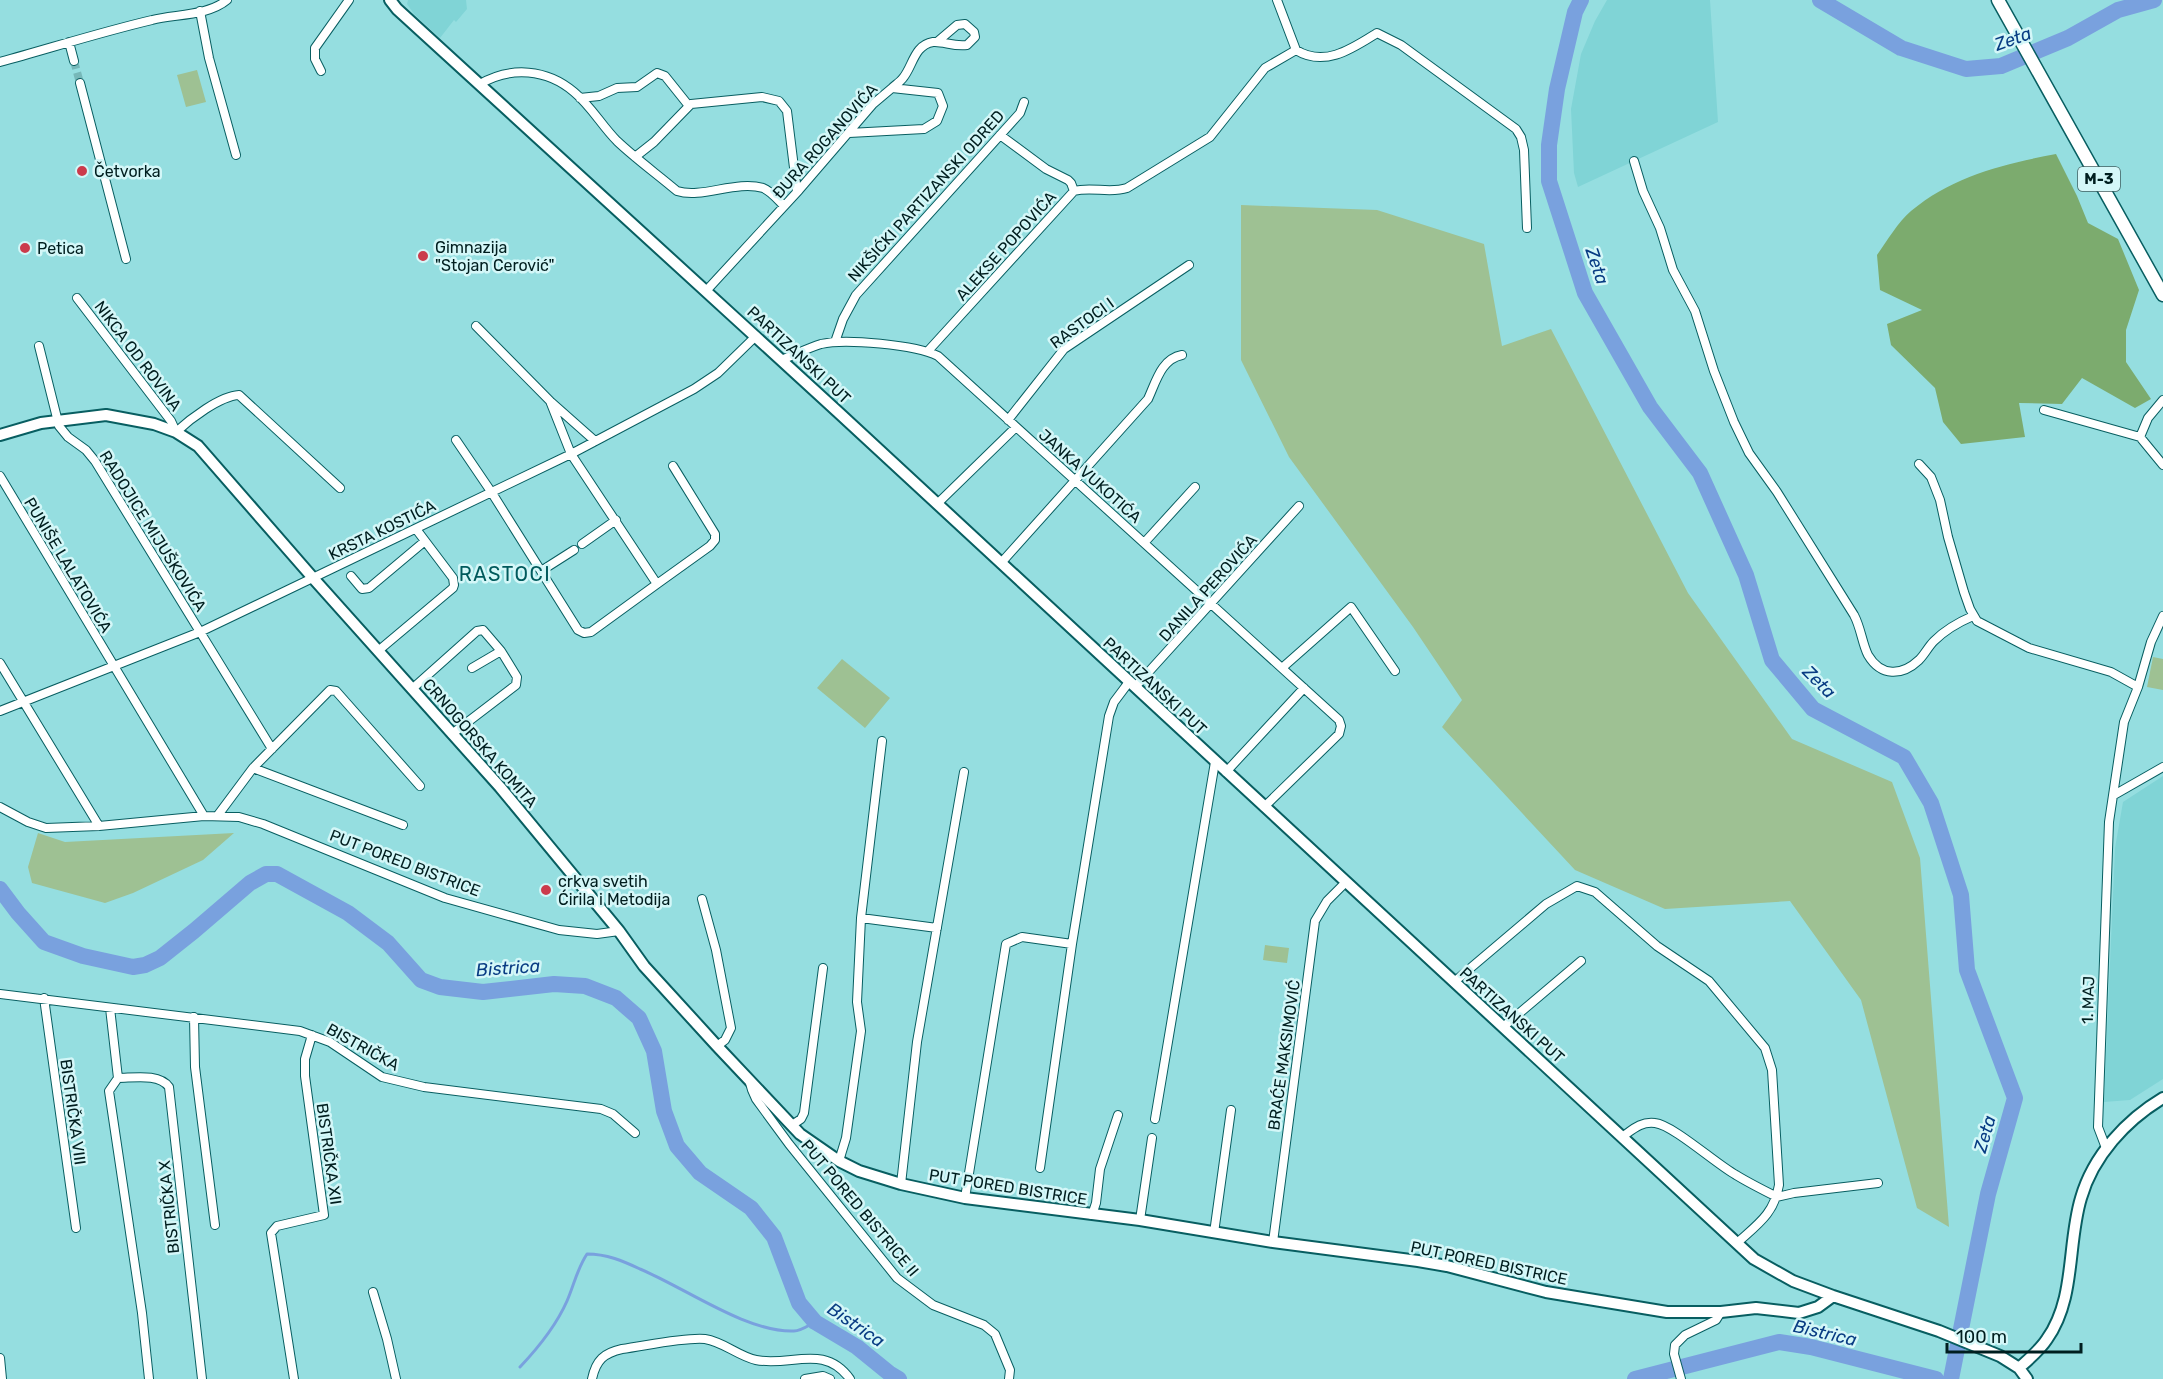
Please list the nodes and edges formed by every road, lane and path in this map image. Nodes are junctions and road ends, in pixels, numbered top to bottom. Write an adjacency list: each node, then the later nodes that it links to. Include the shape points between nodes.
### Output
1 (227, 0): 6 (street)
2 (349, 0): 13 (street, via 315,48)
3 (390, 0): 15 (street, PARTIZANSKI PUT)
4 (1277, 0): 10 (street)
5 (1998, 0): 32 (main road, M-3)
6 (200, 11): 7 (street); 22 (street)
7 (69, 42): 11 (street); 12 (street)
8 (937, 42): 16 (street, via 918,50 903,79)
9 (0, 51): 11 (street)
10 (1296, 51): 25 (street, ALEKSE POPOVIĆA, via 1265,68 1210,137 1127,188); 28 (street, via 1337,56 1377,33 1401,45 1516,129 1524,150)
11 (1, 61)
12 (74, 61)
13 (321, 71)
14 (80, 83): 29 (street)
15 (480, 84): 17 (street, via 506,72 532,72 550,78); 31 (street, PARTIZANSKI PUT)
16 (892, 87): 20 (street, ĐURA ROGANOVIĆA); 20 (street, ĐURA ROGANOVIĆA, via 938,93 943,106 937,121 910,131)
17 (580, 98): 19 (street, via 637,87 657,73 665,76); 23 (street)
18 (1024, 102): 21 (street, NIKŠIĆKI PARTIZANSKI ODRED, via 1020,113)
19 (688, 106): 23 (street); 26 (street, via 762,97 784,105)
20 (849, 133): 26 (street, ĐURA ROGANOVIĆA)
21 (1000, 135): 25 (street, via 1068,180); 36 (street, NIKŠIĆKI PARTIZANSKI ODRED, via 856,295)
22 (236, 155)
23 (635, 157): 27 (street, via 677,191 754,187 769,191)
24 (1634, 161): 75 (street, via 1673,270 1695,311 1734,422 1749,453 1854,615 1875,664 1887,672 1912,666 1942,633)
25 (1074, 191): 38 (street, ALEKSE POPOVIĆA)
26 (797, 192): 27 (street, ĐURA ROGANOVIĆA)
27 (784, 207): 31 (street, ĐURA ROGANOVIĆA)
28 (1527, 228)
29 (126, 259)
30 (1189, 265): 44 (street, RASTOCI I, via 1064,349)
31 (706, 291): 35 (street, PARTIZANSKI PUT)
32 (2163, 295)
33 (77, 298): 47 (street, NIKCA OD ROVINA)
34 (476, 327): 42 (street)
35 (756, 336): 40 (street, PARTIZANSKI PUT); 51 (street, KRSTA KOSTIĆA, via 718,373 694,389)
36 (835, 342): 38 (street, JANKA VUKOTIĆA); 40 (street, JANKA VUKOTIĆA)
37 (39, 346): 45 (street)
38 (928, 351): 44 (street, JANKA VUKOTIĆA, via 946,362)
39 (1182, 355): 57 (street, via 1173,357 1163,367 1148,399)
40 (782, 360): 61 (street, PARTIZANSKI PUT)
41 (2163, 400): 49 (street, via 2148,418)
42 (550, 401): 51 (street); 52 (street)
43 (2044, 410): 49 (street)
44 (1008, 420): 46 (street, JANKA VUKOTIĆA)
45 (57, 421): 47 (street, CRNOGORSKA KOMITA, via 106,415); 48 (street, CRNOGORSKA KOMITA); 77 (street, RADOJICE MIJUŠKOVIĆA, via 62,431 95,461)
46 (1016, 427): 57 (street, JANKA VUKOTIĆA); 61 (street)
47 (176, 432): 58 (street, via 230,396 239,395); 72 (street, CRNOGORSKA KOMITA, via 198,446)
48 (0, 435)
49 (2140, 437): 54 (street)
50 (456, 440): 60 (street)
51 (594, 441): 52 (street, KRSTA KOSTIĆA)
52 (571, 454): 60 (street, KRSTA KOSTIĆA); 63 (street)
53 (1919, 464): 75 (street, via 1931,477 1940,500)
54 (2163, 465)
55 (673, 466): 73 (street, via 715,540)
56 (0, 476): 81 (street, PUNIŠE LALATOVIĆA)
57 (1076, 482): 66 (street, JANKA VUKOTIĆA); 69 (street)
58 (340, 488)
59 (1195, 488): 66 (street)
60 (492, 493): 64 (street, KRSTA KOSTIĆA); 70 (street)
61 (937, 504): 69 (street, PARTIZANSKI PUT)
62 (1299, 506): 74 (street, DANILA PEROVIĆA)
63 (616, 520): 67 (street); 73 (street)
64 (416, 529): 65 (street); 72 (street, KRSTA KOSTIĆA)
65 (425, 541): 71 (street, via 369,588 362,590); 78 (street, via 453,578 454,585)
66 (1143, 543): 74 (street, JANKA VUKOTIĆA)
67 (582, 544)
68 (574, 550): 70 (street)
69 (1001, 563): 85 (street, PARTIZANSKI PUT)
70 (541, 571): 73 (street, via 578,630 584,633 591,632)
71 (351, 576)
72 (313, 578): 77 (street, KRSTA KOSTIĆA); 78 (street, CRNOGORSKA KOMITA)
73 (657, 584)
74 (1212, 605): 83 (street, JANKA VUKOTIĆA); 85 (street, DANILA PEROVIĆA)
75 (1974, 616): 86 (street, via 1983,625 2029,648 2111,672)
76 (2163, 616): 86 (street, 1. MAJ)
77 (200, 632): 81 (street, KRSTA KOSTIĆA); 93 (street, RADOJICE MIJUŠKOVIĆA)
78 (378, 651): 88 (street, CRNOGORSKA KOMITA)
79 (501, 651): 82 (street); 88 (street, via 485,631 479,631); 91 (street, via 517,677 516,685)
80 (0, 663): 89 (street)
81 (114, 667): 89 (street, KRSTA KOSTIĆA); 104 (street, PUNIŠE LALATOVIĆA)
82 (472, 668)
83 (1282, 668): 84 (street, via 1351,607); 87 (street, JANKA VUKOTIĆA)
84 (1395, 671)
85 (1132, 684): 94 (street, PARTIZANSKI PUT); 112 (street, DANILA PEROVIĆA, via 1114,702 1109,716)
86 (2138, 687): 100 (street, 1. MAJ, via 2124,722)
87 (1304, 688): 98 (street); 102 (street, JANKA VUKOTIĆA, via 1339,720 1339,734)
88 (412, 689): 91 (street, CRNOGORSKA KOMITA)
89 (23, 701): 90 (street, KRSTA KOSTIĆA); 106 (street)
90 (0, 711)
91 (452, 734): 111 (street, CRNOGORSKA KOMITA)
92 (882, 741): 109 (street)
93 (272, 749): 96 (street); 99 (street, via 327,691 336,691)
94 (1215, 762): 98 (street, PARTIZANSKI PUT); 128 (street)
95 (2163, 767): 100 (street)
96 (253, 768): 103 (street); 105 (street)
97 (964, 772): 110 (street)
98 (1226, 772): 102 (street, PARTIZANSKI PUT)
99 (420, 786)
100 (2114, 795): 135 (street, 1. MAJ, via 2109,822 2098,1127)
101 (0, 807): 106 (street, via 46,828)
102 (1264, 807): 107 (street, PARTIZANSKI PUT)
103 (218, 815): 104 (street, PUT PORED BISTRICE); 111 (street, PUT PORED BISTRICE, via 263,824 446,898 559,930)
104 (204, 816): 106 (street)
105 (403, 825)
106 (99, 826)
107 (1345, 883): 115 (street, PARTIZANSKI PUT); 147 (street, BRAĆE MAKSIMOVIĆ, via 1315,921)
108 (702, 899): 122 (street, via 730,1028)
109 (861, 918): 110 (street); 136 (street, via 857,1002 861,1031 846,1138)
110 (937, 928): 139 (street, via 917,1042)
111 (619, 932): 122 (street, PUT PORED BISTRICE, via 644,966)
112 (1072, 944): 137 (street, DANILA PEROVIĆA); 141 (street, via 1022,936 1006,944)
113 (1581, 961): 120 (street)
114 (823, 968): 129 (street, via 804,1113)
115 (1454, 982): 120 (street, PARTIZANSKI PUT); 140 (street, via 1516,927 1569,889 1582,886 1595,892 1657,946 1709,981 1765,1048 1772,1070)
116 (0, 994): 117 (street, BISTRIČKA)
117 (44, 998): 118 (street, BISTRIČKA); 145 (street, BISTRIČKA VIII)
118 (110, 1008): 119 (street, BISTRIČKA); 123 (street)
119 (194, 1017): 121 (street, BISTRIČKA); 144 (street, via 195,1067)
120 (1503, 1027): 132 (street, PARTIZANSKI PUT)
121 (312, 1035): 130 (street, BISTRIČKA, via 330,1042 382,1077 400,1083 601,1109); 157 (street, BISTRIČKA XII, via 305,1076 324,1215 277,1226 271,1233)
122 (717, 1046): 124 (street, PUT PORED BISTRICE)
123 (118, 1078): 155 (street, via 109,1091); 156 (street, BISTRIČKA X, via 157,1078 170,1087)
124 (750, 1083): 129 (street, PUT PORED BISTRICE); 134 (street, PUT PORED BISTRICE II, via 756,1099)
125 (2163, 1098): 135 (street, via 2148,1107)
126 (1231, 1110): 146 (street)
127 (1118, 1115): 142 (street, via 1100,1169)
128 (1155, 1119)
129 (792, 1125): 131 (street, PUT PORED BISTRICE)
130 (635, 1133)
131 (800, 1134): 134 (street); 136 (street, PUT PORED BISTRICE)
132 (1622, 1137): 140 (street, via 1645,1123 1670,1128 1736,1175); 148 (street, PARTIZANSKI PUT)
133 (1152, 1138): 143 (street)
134 (789, 1144): 163 (street, PUT PORED BISTRICE II, via 897,1278 933,1305 984,1325 995,1334 1004,1350)
135 (2106, 1148): 153 (street, via 2081,1197 2060,1316 2047,1340)
136 (839, 1161): 139 (street, PUT PORED BISTRICE)
137 (1040, 1168)
138 (1878, 1182): 140 (street)
139 (901, 1184): 141 (street, PUT PORED BISTRICE)
140 (1777, 1197): 148 (street, via 1767,1216)
141 (965, 1198): 142 (street, PUT PORED BISTRICE)
142 (1092, 1215): 143 (street, PUT PORED BISTRICE)
143 (1140, 1220): 146 (street, PUT PORED BISTRICE)
144 (215, 1225)
145 (76, 1228)
146 (1214, 1233): 147 (street, PUT PORED BISTRICE)
147 (1273, 1242): 151 (street, PUT PORED BISTRICE, via 1437,1264 1609,1304 1666,1312)
148 (1737, 1243): 150 (street, PARTIZANSKI PUT, via 1754,1259 1793,1281)
149 (373, 1292): 158 (street)
150 (1833, 1296): 151 (street, PUT PORED BISTRICE, via 1818,1307 1799,1313 1756,1308); 153 (street, PARTIZANSKI PUT, via 1938,1331 2000,1356)
151 (1720, 1312): 164 (street, via 1716,1320 1685,1335 1675,1345)
152 (0, 1358): 154 (street)
153 (2019, 1368): 165 (street)
154 (2, 1379)
155 (149, 1379)
156 (202, 1379)
157 (294, 1379)
158 (396, 1379)
159 (592, 1379): 162 (street, via 598,1362 609,1352 704,1339 767,1361 819,1358 831,1362)
160 (805, 1379): 161 (street)
161 (830, 1379)
162 (850, 1379)
163 (1009, 1379)
164 (1681, 1379)
165 (2027, 1379)

